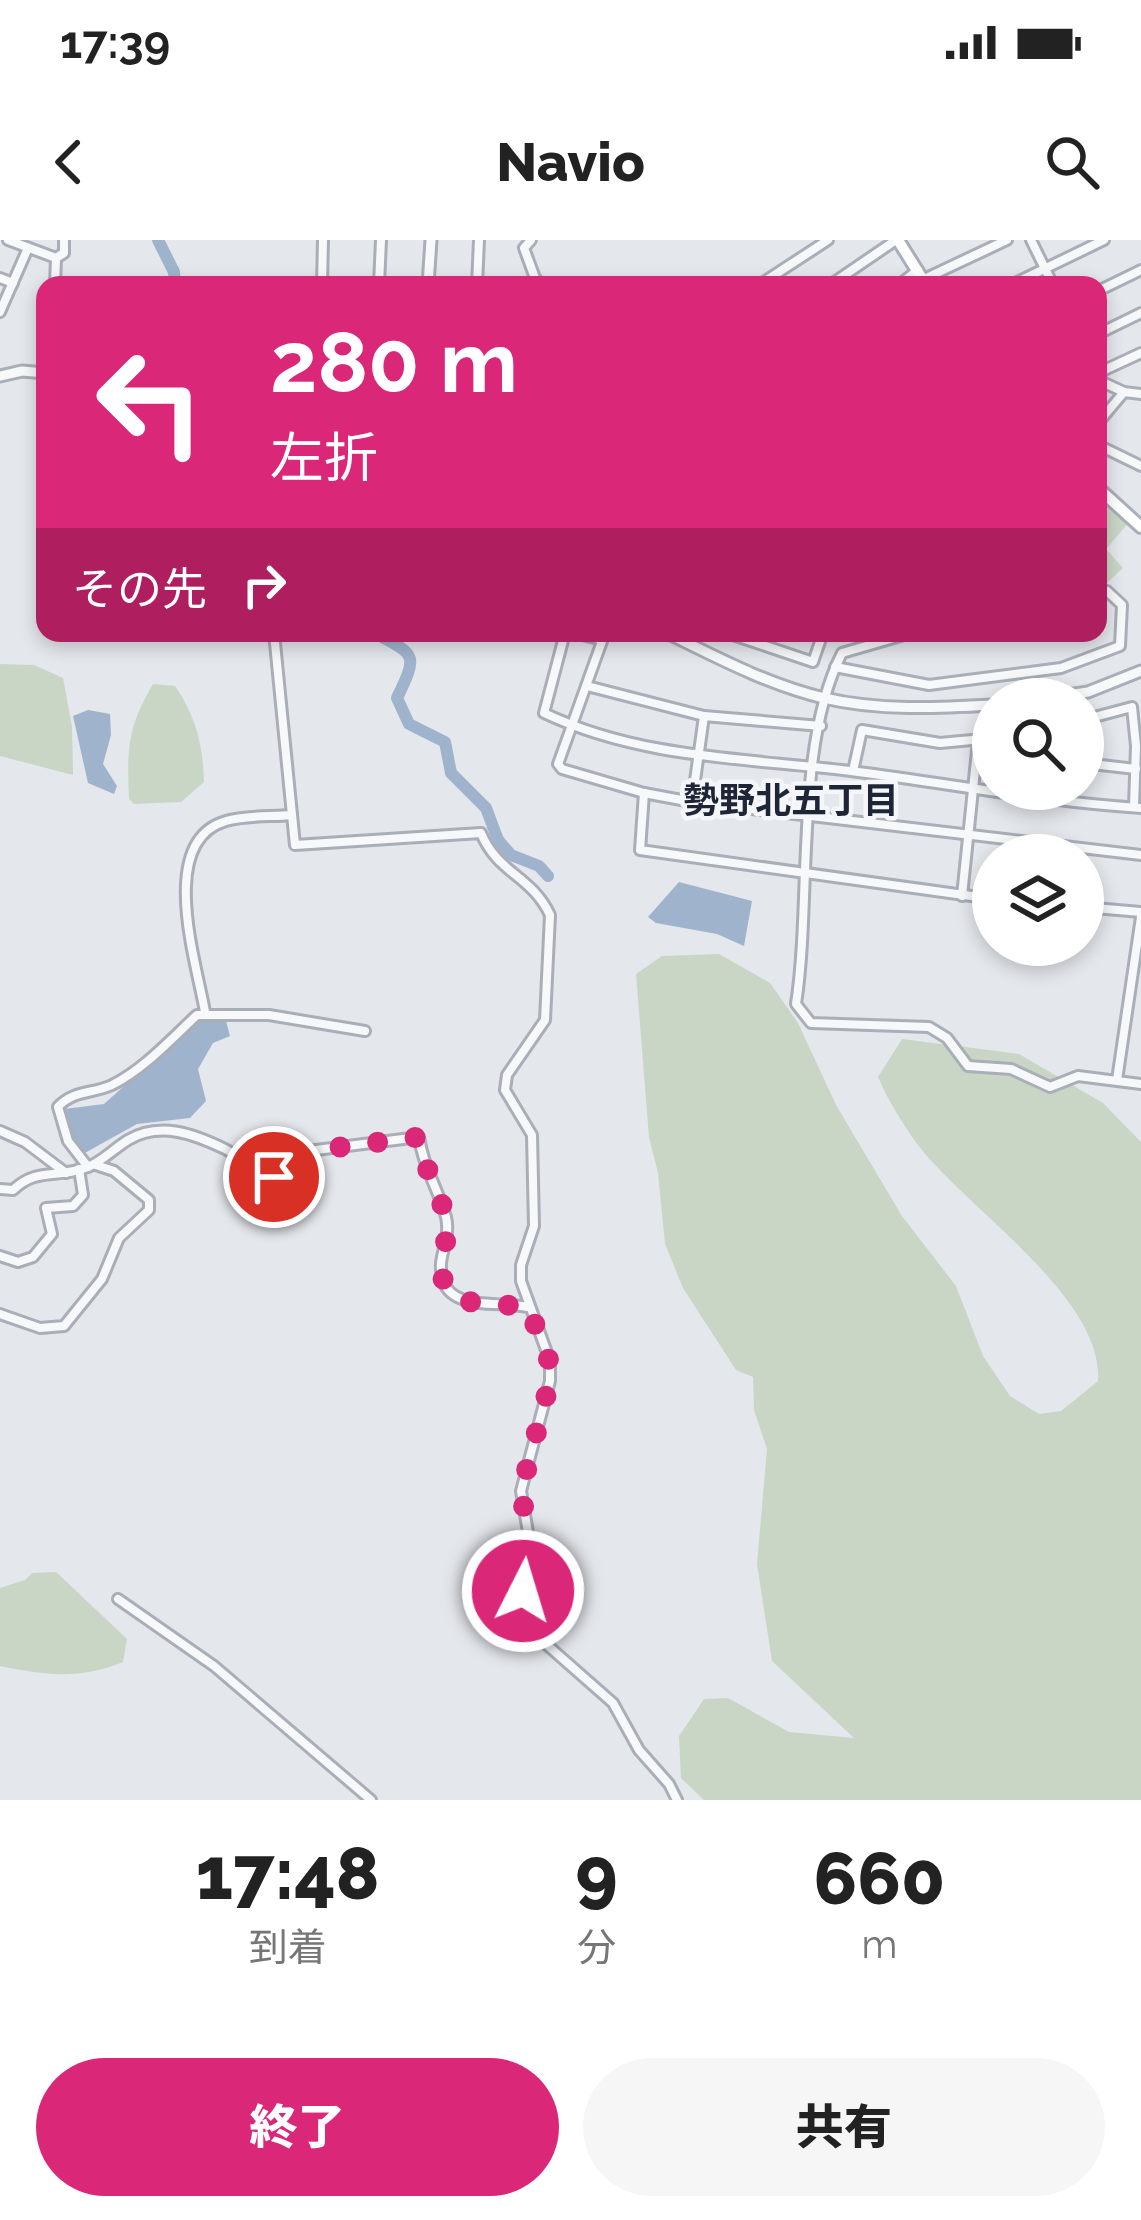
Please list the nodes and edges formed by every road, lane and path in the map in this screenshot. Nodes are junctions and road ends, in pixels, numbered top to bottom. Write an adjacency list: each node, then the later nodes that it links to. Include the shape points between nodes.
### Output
1 (8, 240): 13 (street)
2 (64, 240): 14 (street)
3 (323, 240): 18 (street)
4 (381, 240): 19 (street)
5 (430, 240): 20 (street)
6 (479, 240): 21 (street)
7 (531, 240): 22 (street, via 524,248)
8 (828, 240): 23 (street)
9 (897, 240): 24 (street); 25 (main road)
10 (1007, 240): 26 (street)
11 (1031, 240): 15 (street)
12 (1104, 240): 15 (street)
13 (28, 248): 14 (street); 30 (street)
14 (56, 258): 17 (street)
15 (1045, 269): 27 (street); 28 (street)
16 (1141, 270): 31 (street)
17 (55, 276)
18 (322, 276)
19 (379, 276)
20 (428, 276)
21 (477, 276)
22 (534, 276)
23 (773, 276)
24 (843, 276)
25 (922, 276)
26 (927, 276)
27 (1030, 276)
28 (1048, 276)
29 (0, 278): 30 (street)
30 (13, 283): 32 (street)
31 (1107, 287)
32 (0, 312)
33 (1141, 313): 34 (street)
34 (1107, 330)
35 (1141, 352): 36 (street)
36 (1107, 371)
37 (36, 372): 38 (street)
38 (0, 376)
39 (1107, 382): 40 (street)
40 (1124, 392): 41 (street); 42 (street)
41 (1141, 394)
42 (1107, 412)
43 (1107, 450): 44 (street)
44 (1141, 466)
45 (1107, 496): 46 (main road)
46 (1141, 527)
47 (1107, 591): 55 (street, via 1122,605 1120,646 1061,668 929,685)
48 (275, 642): 76 (street)
49 (563, 642): 63 (street, via 544,713)
50 (601, 642): 57 (street)
51 (685, 642): 59 (street)
52 (754, 642): 53 (street, via 813,662)
53 (820, 642)
54 (880, 642): 55 (street, via 842,653)
55 (835, 668): 59 (street)
56 (1141, 671): 58 (street)
57 (586, 686): 62 (street); 63 (street)
58 (1104, 686)
59 (825, 698): 60 (street, via 915,709); 64 (street)
60 (972, 706)
61 (1104, 714): 69 (street, via 1132,707)
62 (704, 716): 64 (street); 66 (street)
63 (571, 726): 66 (street); 72 (street, via 560,767)
64 (821, 726): 68 (street)
65 (972, 741): 70 (street, via 862,730)
66 (698, 756): 68 (street); 73 (street)
67 (1104, 766): 69 (street)
68 (814, 769): 70 (street); 77 (street)
69 (1136, 769): 75 (street)
70 (853, 771): 71 (street)
71 (972, 789): 78 (street)
72 (644, 793): 73 (street); 80 (street, via 640,850)
73 (692, 802): 77 (street)
74 (1104, 802): 75 (street)
75 (1137, 807)
76 (292, 814): 85 (street, via 226,820 191,856 185,913); 94 (street, via 295,845 482,833 491,856 543,901 551,933 545,1020 505,1082 532,1135 533,1226 521,1264)
77 (810, 815): 78 (street); 80 (street)
78 (967, 834): 79 (street); 81 (street)
79 (1141, 856)
80 (805, 870): 81 (street); 87 (street, via 796,1004 812,1023 929,1027 968,1066 1011,1069 1050,1087 1078,1076)
81 (962, 896): 82 (street)
82 (972, 897)
83 (1104, 910): 84 (street)
84 (1141, 914): 87 (street)
85 (205, 1012): 86 (street); 90 (street, via 125,1077 58,1107)
86 (365, 1031)
87 (1117, 1080): 88 (street)
88 (1141, 1084)
89 (0, 1131): 91 (street)
90 (87, 1167): 91 (street); 93 (street, via 73,1206 46,1208 52,1234 41,1250 18,1262); 94 (street, via 162,1128 221,1147 274,1177 308,1151 419,1137 446,1217 447,1291 473,1303); 95 (street, via 122,1176 149,1200 149,1210 119,1238 102,1280 64,1326 27,1326)
91 (68, 1173): 92 (street, via 40,1173)
92 (0, 1189)
93 (0, 1256)
94 (527, 1307): 98 (street, via 548,1353 550,1381 521,1491 531,1544 524,1606 538,1637 613,1703)
95 (0, 1314)
96 (118, 1599): 97 (street, via 214,1666)
97 (371, 1800)
98 (677, 1800)

